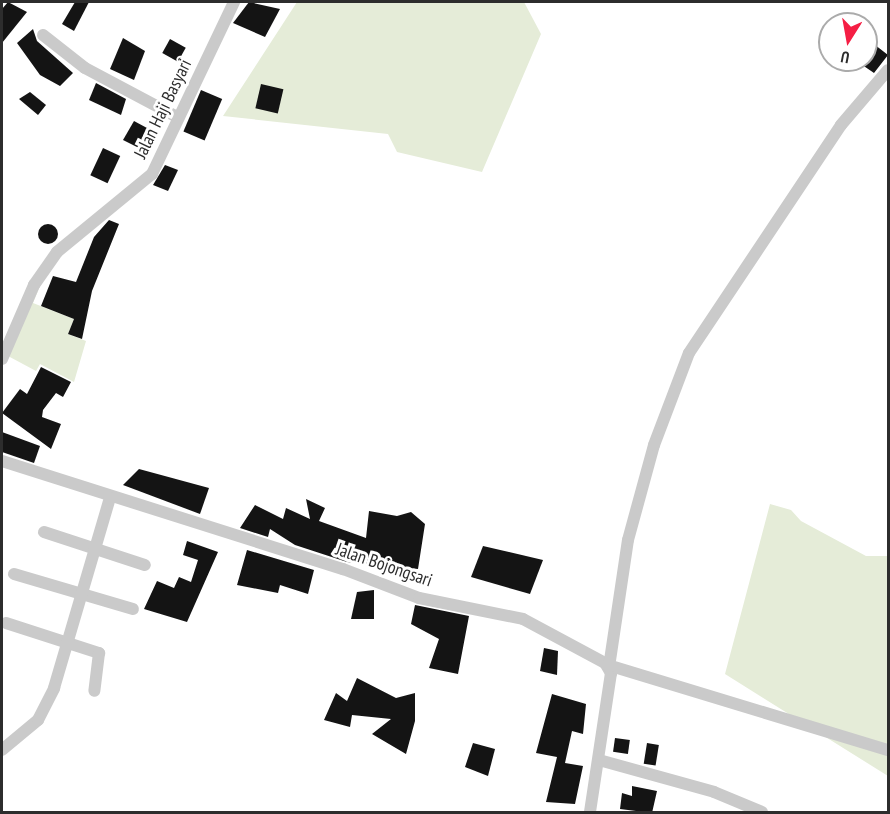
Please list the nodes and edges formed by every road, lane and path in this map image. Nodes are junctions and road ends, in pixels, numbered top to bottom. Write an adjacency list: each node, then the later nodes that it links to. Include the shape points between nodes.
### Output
1 (234, 2): 4 (street, Jalan Haji Basyari)
2 (43, 35): 4 (street, via 85,68)
3 (888, 70): 16 (street, via 841,125 816,170 702,331 654,445 628,540)
4 (179, 118): 5 (street, Jalan Haji Basyari, via 147,180 83,225 50,261)
5 (2, 358)
6 (2, 461): 7 (street, Jalan Bojongsari)
7 (110, 498): 9 (street); 16 (street, Jalan Bojongsari, via 344,569 419,598 523,619)
8 (44, 532): 9 (street)
9 (93, 547): 10 (street); 12 (street)
10 (145, 565)
11 (14, 574): 12 (street)
12 (81, 593): 13 (street); 15 (street)
13 (133, 609)
14 (6, 623): 15 (street)
15 (68, 642): 17 (street, via 100,655); 18 (street, via 38,720)
16 (610, 666): 19 (street, Jalan Bojongsari); 20 (street)
17 (94, 691)
18 (2, 750)
19 (888, 750)
20 (599, 760): 21 (street); 22 (street, via 714,792)
21 (590, 813)
22 (762, 813)

